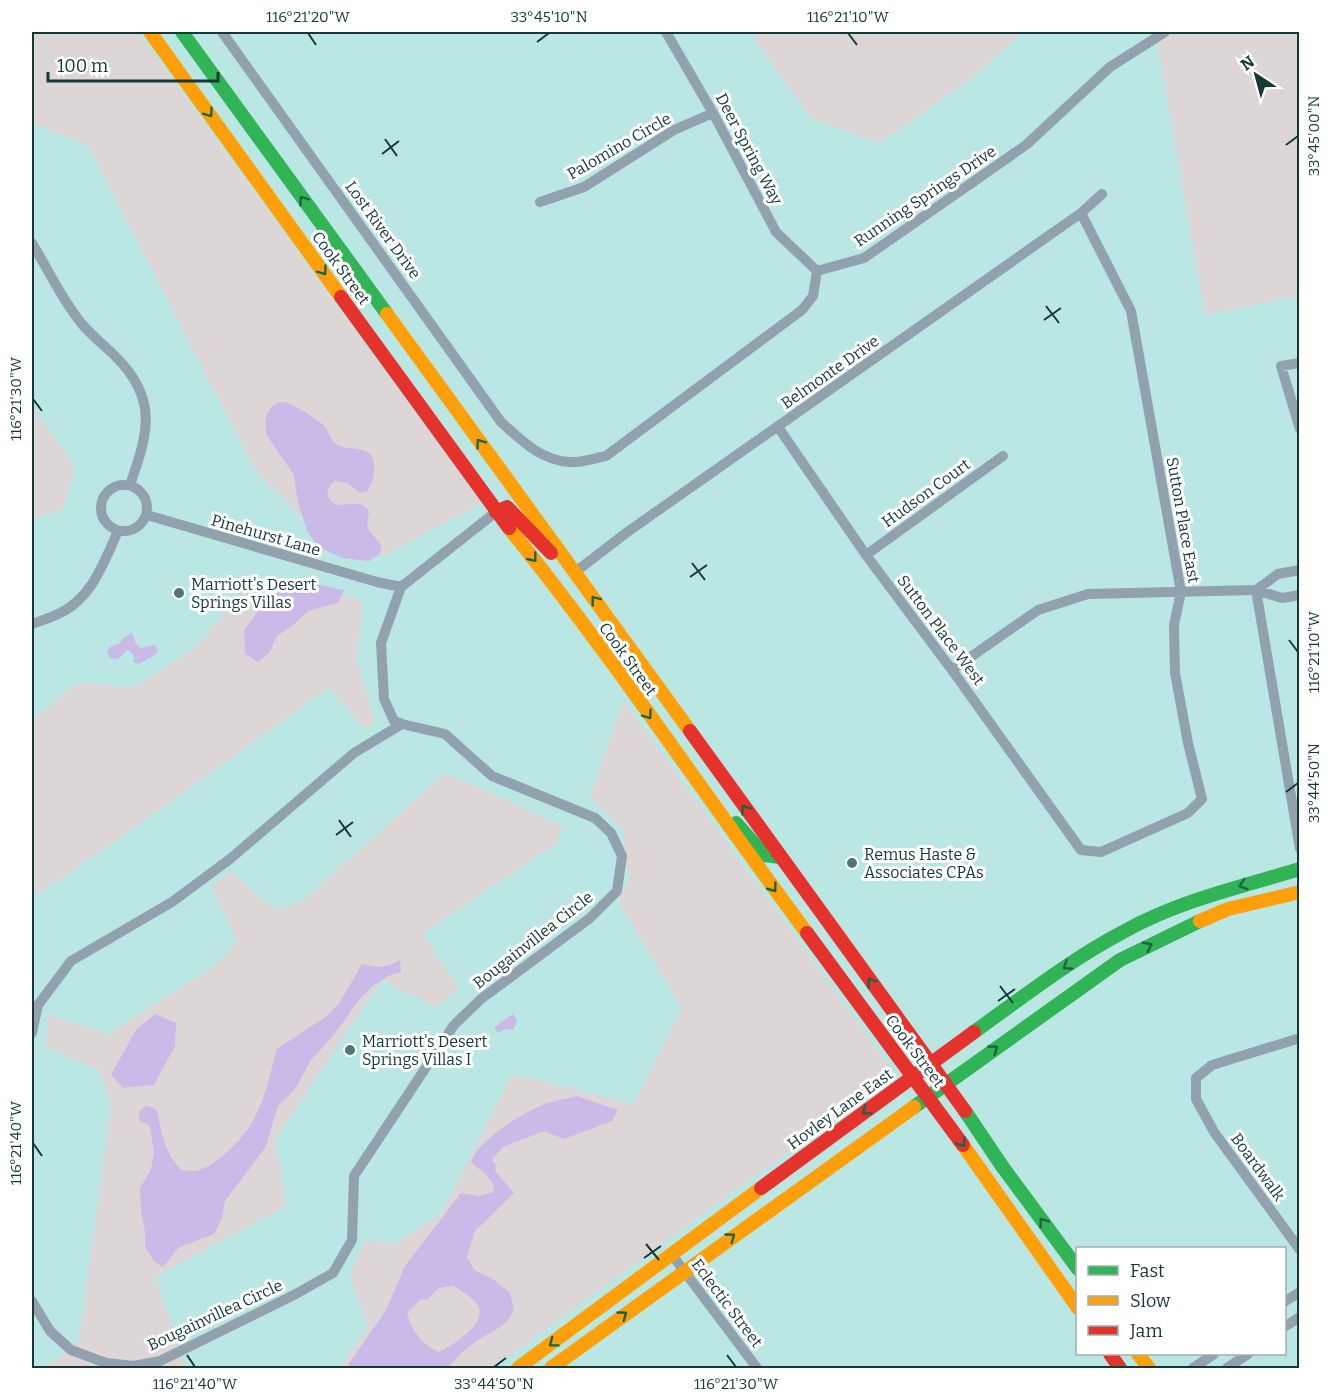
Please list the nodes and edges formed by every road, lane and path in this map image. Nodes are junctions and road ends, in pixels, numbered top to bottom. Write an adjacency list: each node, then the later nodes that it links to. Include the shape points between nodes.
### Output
1 (150, 32): 17 (main road, Cook Street, one-way to 17)
2 (182, 32): 22 (main road, Cook Street, one-way to 2)
3 (222, 32): 11 (street, Lost River Drive, via 501,422 545,457 570,462 606,456 802,310 813,296)
4 (666, 32): 6 (street, Deer Spring Way)
5 (1165, 32): 11 (street, Running Springs Drive, via 1110,67 1026,145 864,258)
6 (713, 113): 8 (street, Palomino Circle, via 674,130 584,187); 11 (street, Deer Spring Way, via 776,232)
7 (1102, 194): 9 (street, Belmonte Drive)
8 (540, 202)
9 (1081, 213): 13 (street, Belmonte Drive); 25 (street, Sutton Place East, via 1131,310)
10 (32, 243): 16 (street, via 81,322 142,390 146,434)
11 (817, 271)
12 (1299, 363): 14 (street, via 1281,366)
13 (778, 427): 20 (street, Sutton Place West); 22 (street, Belmonte Drive)
14 (1299, 429)
15 (1003, 456): 20 (street, Hudson Court)
16 (130, 485): 18 (street, via 143,494); 19 (street, via 109,490 102,502 106,523)
17 (496, 512): 22 (main road, via 507,507); 23 (street); 30 (main road, Cook Street, one-way to 30, via 554,584)
18 (147, 515): 19 (street, via 132,531); 23 (street, Pinehurst Lane)
19 (118, 531): 27 (street, via 99,574 83,597 60,614)
20 (866, 555): 28 (street, Sutton Place West)
21 (1299, 570): 24 (street, via 1278,574)
22 (574, 573): 33 (main road, Cook Street, one-way to 22)
23 (401, 587): 29 (street, via 381,643 384,699 394,722)
24 (1256, 590): 25 (street); 26 (street, via 1282,598); 31 (street)
25 (1181, 592): 28 (street, via 1088,594 1038,610); 32 (street, Sutton Place East, via 1174,625 1175,673 1202,799 1188,813 1101,852)
26 (1299, 594)
27 (32, 624)
28 (952, 670): 32 (street, Sutton Place West)
29 (402, 724): 36 (street, via 354,753 230,859 172,902 70,961 38,1005); 48 (street, Bougainvillea Circle, via 445,734 492,776 596,818 611,833 622,856 617,891 590,918 481,999 454,1025 354,1176 352,1240 333,1273 160,1361 134,1366 106,1363 71,1350 50,1331)
30 (664, 739): 33 (main road, via 697,770 757,848 764,855); 39 (main road, Cook Street, one-way to 39)
31 (1299, 849)
32 (1081, 850)
33 (780, 857): 38 (main road, Cook Street, one-way to 33)
34 (1299, 869): 38 (main road, Hovley Lane East, one-way to 38, via 1194,900 1124,931 1059,971)
35 (1299, 892): 40 (main road, one-way to 35, via 1120,960 1228,909)
36 (32, 1033)
37 (1299, 1038): 42 (street, Boardwalk, via 1212,1065 1196,1078 1196,1100 1214,1132)
38 (931, 1063): 39 (main road, Hovley Lane East); 40 (main road, Cook Street)
39 (913, 1076): 41 (main road, Cook Street); 43 (main road, Hovley Lane East, one-way to 43)
40 (946, 1083): 41 (main road); 44 (main road, Cook Street, one-way to 40)
41 (928, 1096): 45 (main road, one-way to 41); 50 (main road, Cook Street, one-way to 50)
42 (1299, 1250)
43 (672, 1255): 45 (street, Eclectic Street); 47 (main road, Hovley Lane East)
44 (1076, 1268)
45 (684, 1271): 53 (main road, one-way to 45); 60 (street, Eclectic Street)
46 (1299, 1292): 49 (street)
47 (617, 1295): 53 (main road, via 581,1334); 58 (main road, Hovley Lane East, one-way to 58)
48 (32, 1301)
49 (1286, 1301)
50 (1076, 1307)
51 (1299, 1317): 52 (street)
52 (1286, 1326)
53 (576, 1350): 59 (main road)
54 (1139, 1355): 62 (main road)
55 (1211, 1355): 63 (street)
56 (1245, 1355): 64 (street)
57 (1114, 1360): 61 (main road)
58 (518, 1368)
59 (551, 1368)
60 (757, 1368)
61 (1126, 1368)
62 (1149, 1368)
63 (1193, 1368)
64 (1227, 1368)

